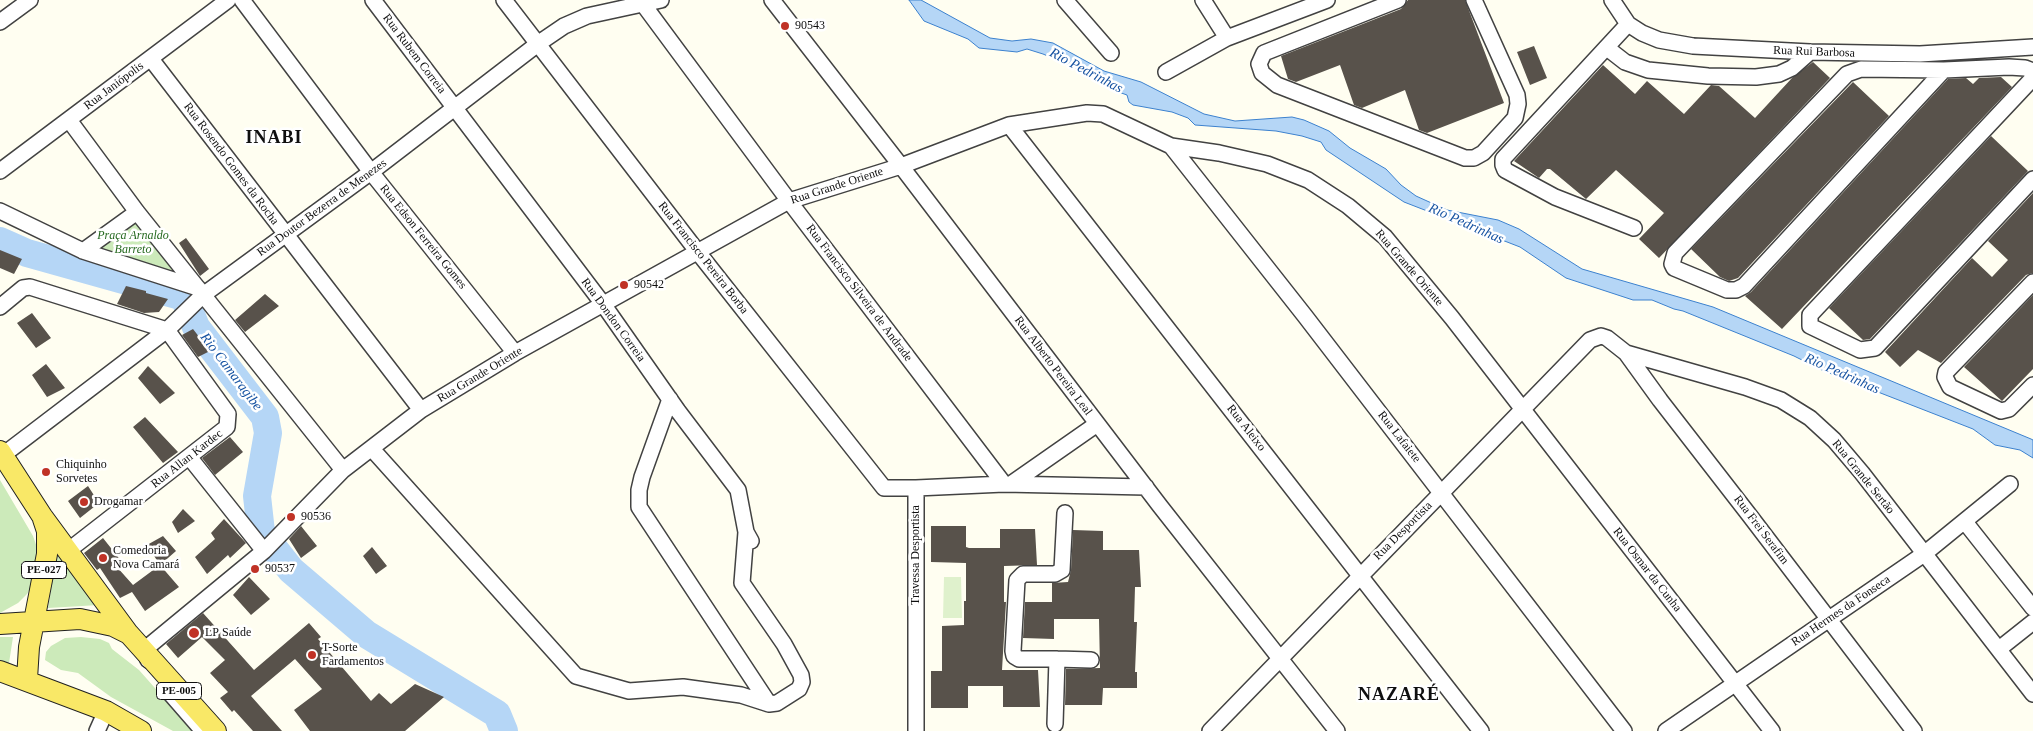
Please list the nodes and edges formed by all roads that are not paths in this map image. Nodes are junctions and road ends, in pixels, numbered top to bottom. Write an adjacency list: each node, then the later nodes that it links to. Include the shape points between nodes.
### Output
1 (30, 0): 15 (street)
2 (228, 0): 23 (street, Rua Janiópolis)
3 (242, 0): 33 (street, Rua Edson Ferreira Gomes)
4 (373, 0): 27 (street, Rua Rubem Correia)
5 (504, 0): 18 (street, Rua Francisco Pereira Borba)
6 (661, 0): 14 (street, Rua Doutor Bezerra de Menezes)
7 (772, 0): 31 (street, Rua Alberto Pereira Leal)
8 (1065, 0): 21 (street)
9 (1203, 0): 17 (street)
10 (1328, 0): 17 (street)
11 (1398, 0): 12 (street, via 1264,53 1259,64 1262,72 1277,85 1465,158 1482,154 1515,118 1518,104 1517,95)
12 (1474, 0)
13 (1612, 0): 16 (street, Rua Rui Barbosa)
14 (644, 4): 18 (street, Rua Doutor Bezerra de Menezes, via 587,16 564,26); 35 (street, Rua Francisco Silveira de Andrade)
15 (0, 22)
16 (1628, 24): 20 (street); 22 (street, Rua Rui Barbosa, via 1659,40 1693,46)
17 (1228, 38): 26 (street)
18 (539, 44): 27 (street, Rua Doutor Bezerra de Menezes); 41 (street, Rua Francisco Pereira Borba)
19 (2033, 47): 22 (street, Rua Rui Barbosa, via 1920,54)
20 (1607, 48): 22 (street, via 1625,62 1648,70 1756,77 1792,68); 38 (street, via 1503,159 1503,165 1505,170 1555,197)
21 (1110, 52)
22 (1810, 52)
23 (151, 59): 28 (street, Rua Janiópolis); 39 (street, Rua Rosendo Gomes da Rocha)
24 (2031, 68): 25 (street); 34 (street, via 1810,315 1810,326 1860,350 1874,348)
25 (1944, 70): 25 (street, via 1744,286 1727,290 1674,268 1675,254 1847,74 1861,69)
26 (1166, 72)
27 (455, 109): 33 (street, Rua Doutor Bezerra de Menezes); 44 (street, Rua Dondon Correia)
28 (69, 120): 32 (street, Rua Janiópolis); 37 (street)
29 (1009, 125): 30 (street, Rua Grande Oriente, via 1087,113 1102,114); 31 (street, Rua Grande Oriente); 70 (street, Rua Aleixo)
30 (1170, 146): 52 (street, Rua Grande Oriente, via 1266,164 1308,180 1348,206 1385,237); 63 (street, Rua Lafaiete)
31 (901, 166): 35 (street, Rua Grande Oriente); 54 (street, Rua Alberto Pereira Leal)
32 (0, 171)
33 (371, 172): 39 (street, Rua Doutor Bezerra de Menezes); 48 (street, Rua Edson Ferreira Gomes)
34 (2033, 180)
35 (789, 201): 41 (street, Rua Grande Oriente); 59 (street, Rua Francisco Silveira de Andrade)
36 (0, 211): 40 (street)
37 (137, 212): 40 (street); 43 (street)
38 (1634, 228)
39 (285, 235): 43 (street, Rua Doutor Bezerra de Menezes); 53 (street, Rua Rosendo Gomes da Rocha)
40 (83, 251): 43 (street)
41 (697, 251): 44 (street, Rua Grande Oriente); 62 (street, Rua Francisco Pereira Borba, via 884,488)
42 (2033, 282): 50 (street, via 1946,372 1945,377 1950,387 2001,411 2009,409)
43 (195, 300): 46 (street, Rua Doutor Bezerra de Menezes); 58 (street)
44 (602, 304): 48 (street, Rua Grande Oriente); 51 (street, Rua Dondon Correia)
45 (0, 307): 46 (street, via 23,288 30,287)
46 (167, 330): 56 (street, Rua Doutor Bezerra de Menezes); 57 (street, Rua Allan Kardec, via 226,410 229,419 227,427)
47 (1601, 336): 49 (street, Rua Frei Serafim); 52 (street, Rua Desportista, via 1590,340)
48 (515, 353): 53 (street, Rua Grande Oriente)
49 (1626, 353): 69 (street, Rua Grande Sertão, via 1745,386 1781,400 1810,418 1834,440); 72 (street, Rua Frei Serafim)
50 (2033, 385)
51 (670, 399): 86 (street, via 642,477 639,507); 86 (street, Rua Dondon Correia, via 738,490 749,537 742,583 801,675 799,689 777,703)
52 (1523, 408): 63 (street, Rua Desportista); 84 (street, Rua Osmar da Cunha)
53 (422, 410): 55 (street, Rua Grande Oriente)
54 (1097, 424): 59 (street); 61 (street, Rua Alberto Pereira Leal)
55 (372, 448): 58 (street, Rua Grande Oriente); 86 (street, via 576,676 628,691 683,687 741,695)
56 (1, 453): 65 (main road, PE-027)
57 (190, 458): 67 (street); 68 (street, Rua Allan Kardec)
58 (343, 470): 67 (street, Rua Grande Oriente)
59 (1007, 484): 61 (street, Travessa Desportista); 62 (street, Travessa Desportista)
60 (2010, 484): 66 (street, Rua Hermes da Fonseca)
61 (1146, 487): 79 (street, Rua Alberto Pereira Leal, via 1155,510)
62 (916, 488): 94 (street, Travessa Desportista)
63 (1441, 492): 70 (street, Rua Desportista); 98 (street, Rua Lafaiete)
64 (1065, 513): 80 (street, via 1062,570 1055,574 1023,574 1016,584 1013,654 1019,658)
65 (42, 516): 68 (main road, PE-027); 75 (main road, PE-027, via 47,531 47,554)
66 (1966, 522): 69 (street, Rua Hermes da Fonseca); 71 (street)
67 (270, 544): 78 (street, Rua Grande Oriente)
68 (70, 550): 76 (main road, PE-027)
69 (1924, 554): 72 (street, Rua Hermes da Fonseca); 77 (street, Rua Grande Sertão)
70 (1360, 575): 79 (street, Rua Desportista); 97 (street, Rua Aleixo)
71 (2033, 608)
72 (1829, 620): 84 (street, Rua Hermes da Fonseca); 101 (street, Rua Frei Serafim)
73 (2033, 622): 77 (street)
74 (0, 624): 75 (main road, PE-005)
75 (34, 624): 76 (main road, PE-005, via 80,619 113,626); 83 (main road, PE-027)
76 (129, 634): 78 (main road, PE-005)
77 (1999, 649): 85 (street, Rua Grande Sertão)
78 (144, 650): 92 (street, via 152,671); 93 (main road, PE-005)
79 (1280, 658): 95 (street, Rua Desportista); 96 (street, Rua Alberto Pereira Leal)
80 (1057, 659): 81 (street); 88 (street)
81 (1091, 660)
82 (0, 671): 83 (main road)
83 (27, 679): 87 (main road)
84 (1735, 683): 99 (street, Rua Hermes da Fonseca); 100 (street, Rua Osmar da Cunha)
85 (2033, 694)
86 (769, 704)
87 (111, 713): 89 (street); 90 (main road); 91 (street)
88 (1055, 724)
89 (97, 731)
90 (141, 731)
91 (153, 731)
92 (203, 731)
93 (216, 731)
94 (916, 731)
95 (1210, 731)
96 (1337, 731)
97 (1481, 731)
98 (1624, 731)
99 (1666, 731)
100 (1772, 731)
101 (1914, 731)

